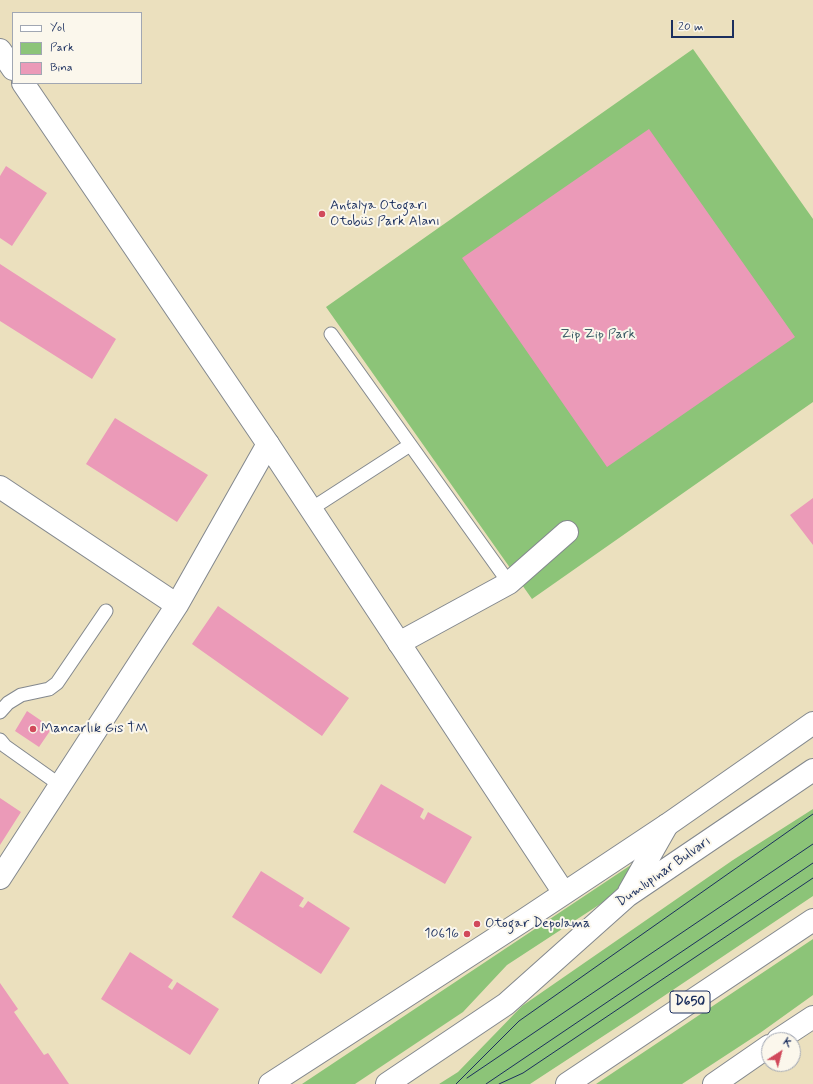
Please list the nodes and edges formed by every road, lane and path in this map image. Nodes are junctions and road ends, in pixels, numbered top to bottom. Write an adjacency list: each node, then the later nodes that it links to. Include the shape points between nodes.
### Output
1 (0, 50): 2 (main road)
2 (12, 68)
3 (23, 84): 5 (main road)
4 (331, 334): 6 (lane)
5 (268, 444): 8 (main road); 11 (main road)
6 (410, 445): 8 (lane); 10 (lane)
7 (0, 486): 11 (main road)
8 (311, 509): 13 (main road)
9 (567, 532): 10 (main road)
10 (509, 583): 13 (main road)
11 (177, 605): 18 (main road)
12 (106, 611): 14 (lane, via 58,683 49,689 21,695)
13 (399, 643): 21 (main road)
14 (0, 712)
15 (813, 723): 19 (main road)
16 (0, 740): 18 (lane)
17 (813, 770): 22 (main road, Dumlupınar Bulvarı)
18 (60, 785): 20 (main road)
19 (667, 825): 21 (main road); 22 (main road)
20 (0, 878)
21 (564, 893): 27 (main road)
22 (627, 896): 28 (main road, Dumlupınar Bulvarı, via 506,1004)
23 (813, 920): 29 (main road, D650)
24 (813, 1017): 25 (main road)
25 (790, 1032)
26 (761, 1052): 30 (main road)
27 (270, 1084)
28 (387, 1084)
29 (567, 1084)
30 (714, 1084)

